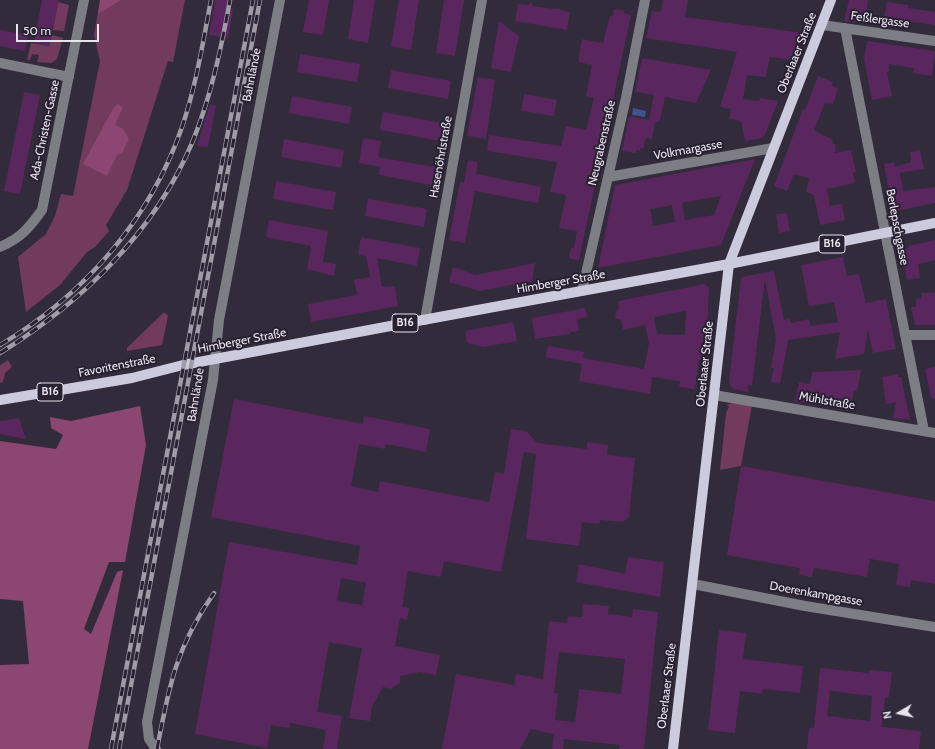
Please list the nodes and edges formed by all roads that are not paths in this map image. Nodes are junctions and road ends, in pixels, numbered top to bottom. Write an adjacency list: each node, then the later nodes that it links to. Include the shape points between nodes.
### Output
1 (84, 0): 10 (street, Ada-Christen-Gasse)
2 (280, 0): 21 (street, Bahnlände, via 219,320)
3 (482, 0): 18 (street, Hasenöhrlstraße)
4 (645, 0): 12 (street, Neugrabenstraße)
5 (831, 0): 6 (main road, Oberlaaer Straße)
6 (822, 25): 7 (street, Feßlergasse); 11 (main road, Oberlaaer Straße)
7 (845, 28): 8 (street, Feßlergasse); 14 (street, Berlepschgasse)
8 (935, 41)
9 (0, 63): 10 (street)
10 (69, 77): 15 (street, Ada-Christen-Gasse, via 42,210 28,230)
11 (772, 148): 12 (street, Volkmargasse); 16 (main road, Oberlaaer Straße)
12 (608, 177): 17 (street, Neugrabenstraße)
13 (935, 223): 14 (main road, Himberger Straße / B16)
14 (885, 233): 16 (main road, Himberger Straße / B16); 19 (street, Berlepschgasse)
15 (5, 245)
16 (729, 264): 17 (main road, Himberger Straße / B16); 23 (main road, Oberlaaer Straße)
17 (582, 291): 18 (main road, Himberger Straße / B16)
18 (425, 320): 21 (main road, Himberger Straße / B16)
19 (905, 335): 20 (street); 25 (street, Berlepschgasse)
20 (935, 335)
21 (214, 359): 22 (main road, Himberger Straße / B16); 29 (street, Bahnlände, via 213,380 187,523 147,722 150,739)
22 (190, 364): 24 (main road, Favoritenstraße / B16, via 125,379)
23 (714, 395): 25 (street, Mühlstraße); 27 (main road, Oberlaaer Straße)
24 (0, 400)
25 (924, 431): 26 (street, Mühlstraße)
26 (935, 433)
27 (693, 584): 28 (street, Doerenkampgasse, via 804,606); 30 (main road, Oberlaaer Straße)
28 (935, 627)
29 (156, 749)
30 (673, 749)

